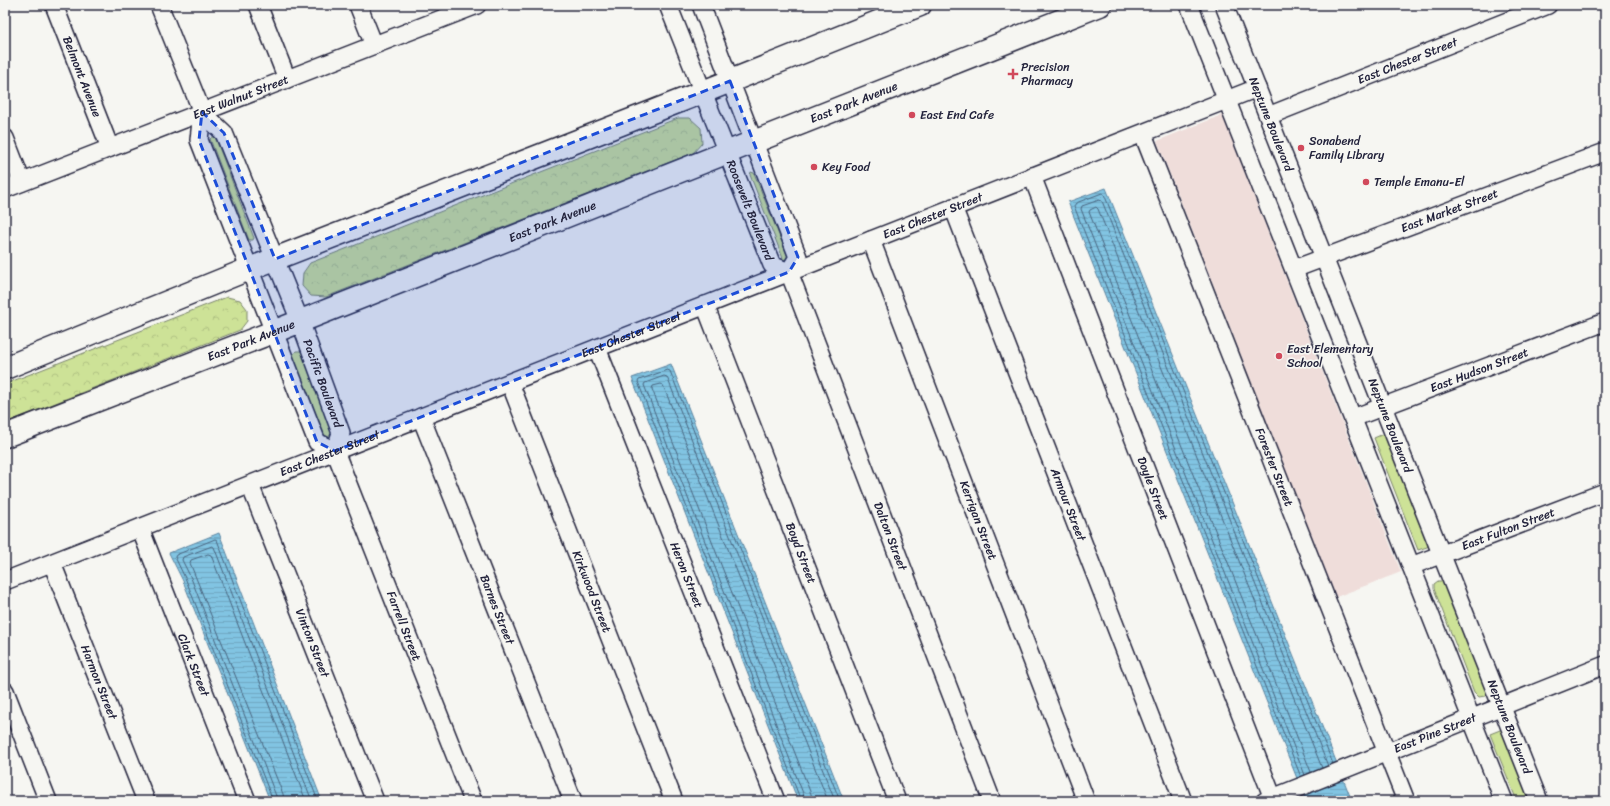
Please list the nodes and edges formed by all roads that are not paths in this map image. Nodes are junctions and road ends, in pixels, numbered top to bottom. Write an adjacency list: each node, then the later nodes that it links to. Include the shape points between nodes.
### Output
1 (54, 5): 24 (street, Belmont Avenue)
2 (159, 5): 19 (street, Pacific Boulevard)
3 (258, 5): 14 (street)
4 (358, 5): 13 (street)
5 (668, 5): 17 (street, Roosevelt Boulevard)
6 (701, 5): 15 (street)
7 (920, 5): 15 (highway)
8 (1100, 5): 23 (highway, East Park Avenue)
9 (1189, 5): 18 (street)
10 (1224, 5): 16 (street, Neptune Boulevard)
11 (1548, 5): 20 (street, East Chester Street)
12 (466, 7): 13 (street, East Walnut Street)
13 (374, 45): 14 (street, East Walnut Street)
14 (287, 79): 19 (street, East Walnut Street)
15 (730, 81): 17 (highway); 23 (street)
16 (1257, 88): 18 (street, East Chester Street); 20 (street, Neptune Boulevard)
17 (703, 92): 26 (street, Roosevelt Boulevard); 33 (highway)
18 (1227, 100): 21 (street, East Chester Street); 35 (street)
19 (202, 112): 24 (street, East Walnut Street); 33 (street, Pacific Boulevard, via 224,133); 34 (street, Pacific Boulevard, via 199,140)
20 (1268, 116): 32 (street, Neptune Boulevard)
21 (1143, 134): 27 (street, East Chester Street); 60 (street, Forester Street)
22 (5, 138): 28 (street)
23 (754, 142): 26 (highway, East Park Avenue); 36 (street, via 798,257)
24 (110, 148): 28 (street, East Walnut Street)
25 (1605, 152): 32 (street, East Market Street)
26 (727, 153): 36 (street, Roosevelt Boulevard, via 772,265); 38 (highway, East Park Avenue)
27 (1032, 176): 30 (street, East Chester Street); 61 (street, Doyle Street)
28 (22, 182): 29 (street, East Walnut Street)
29 (5, 189)
30 (953, 207): 31 (street, East Chester Street); 73 (street, Armour Street)
31 (871, 240): 36 (street, East Chester Street); 72 (street, Kerrigan Street)
32 (1324, 257): 35 (street, East Market Street); 44 (street, Neptune Boulevard)
33 (275, 259): 34 (highway); 38 (street, Pacific Boulevard)
34 (250, 269): 40 (street, Pacific Boulevard); 42 (highway)
35 (1294, 269): 46 (street)
36 (789, 272): 37 (street, East Chester Street); 71 (street, Dalton Street)
37 (705, 305): 41 (street, East Chester Street); 70 (street, Boyd Street)
38 (300, 321): 40 (highway, East Park Avenue); 48 (street, Pacific Boulevard, via 341,433)
39 (1605, 322): 44 (street, East Hudson Street)
40 (273, 332): 47 (highway, East Park Avenue); 48 (street, Pacific Boulevard, via 317,442)
41 (596, 348): 43 (street, East Chester Street); 69 (street, Heron Street)
42 (5, 368)
43 (510, 383): 45 (street, East Chester Street); 68 (street, Kirkwood Street)
44 (1383, 406): 46 (street, East Hudson Street); 52 (street, Neptune Boulevard)
45 (421, 417): 48 (street, East Chester Street); 67 (street, Barnes Street)
46 (1353, 418): 54 (street)
47 (5, 436)
48 (335, 451): 49 (street, East Chester Street); 66 (street, Farrell Street)
49 (250, 485): 51 (street, East Chester Street); 65 (street, Vinton Street)
50 (1605, 492): 52 (street, East Fulton Street)
51 (140, 528): 53 (street, East Chester Street); 64 (street, Clark Street)
52 (1442, 554): 54 (street, East Fulton Street); 58 (street, Neptune Boulevard)
53 (52, 563): 55 (street, East Chester Street); 63 (street, Harmon Street)
54 (1411, 566): 59 (street)
55 (5, 582)
56 (1605, 665): 58 (street, East Pine Street)
57 (5, 691): 62 (street)
58 (1502, 706): 59 (street, East Pine Street); 76 (street, Neptune Boulevard)
59 (1472, 719): 60 (street, East Pine Street); 75 (street)
60 (1387, 753): 61 (street, East Pine Street); 74 (street, Forester Street)
61 (1275, 798)
62 (48, 801)
63 (146, 801)
64 (247, 801)
65 (375, 801)
66 (473, 801)
67 (573, 801)
68 (674, 801)
69 (776, 801)
70 (897, 801)
71 (992, 801)
72 (1086, 801)
73 (1183, 801)
74 (1406, 801)
75 (1504, 801)
76 (1540, 801)

